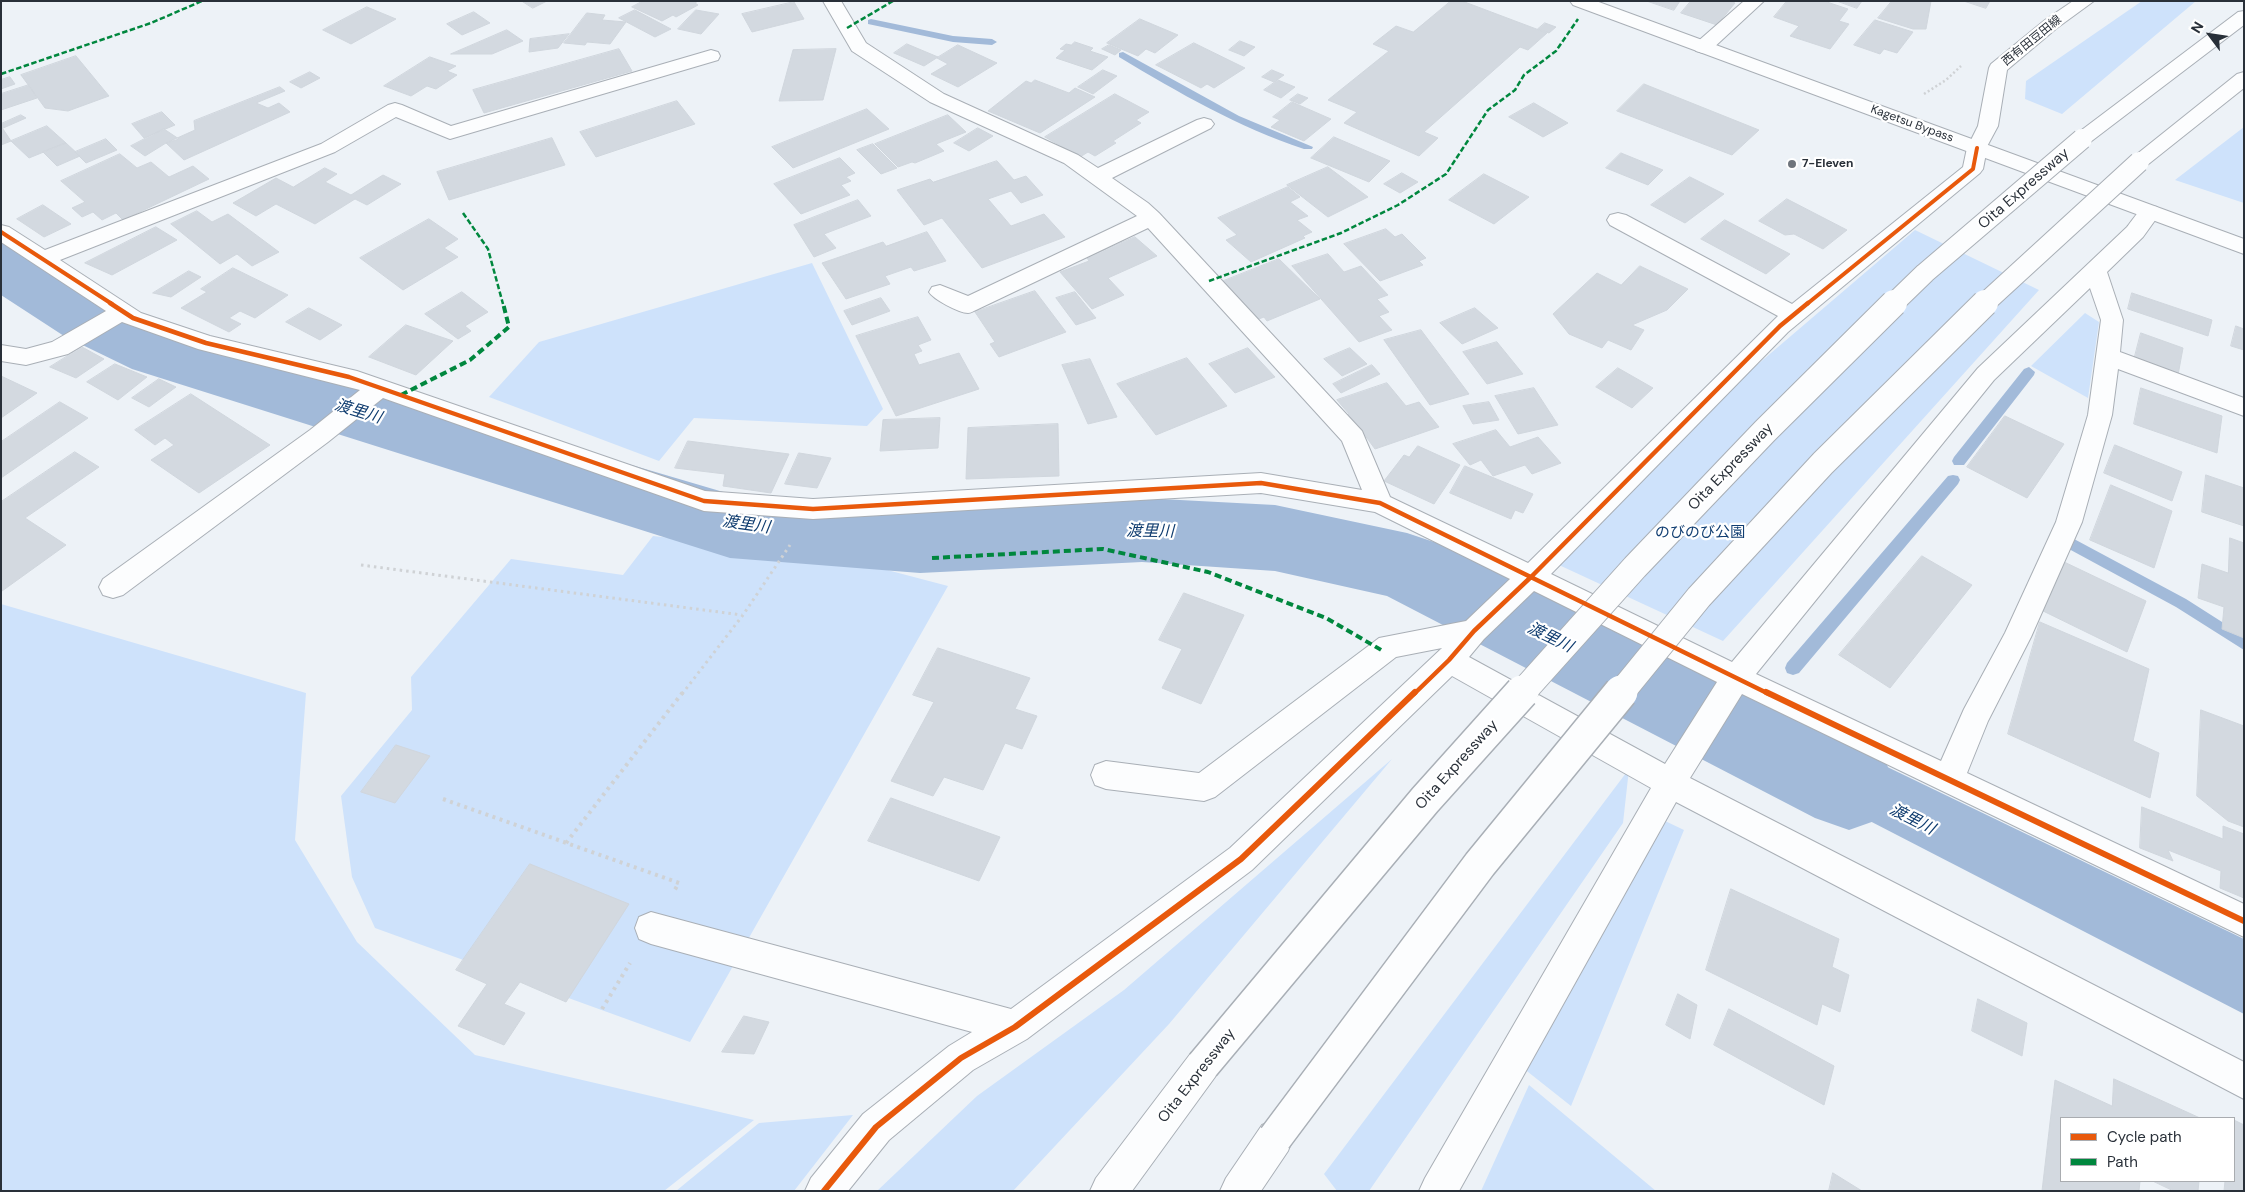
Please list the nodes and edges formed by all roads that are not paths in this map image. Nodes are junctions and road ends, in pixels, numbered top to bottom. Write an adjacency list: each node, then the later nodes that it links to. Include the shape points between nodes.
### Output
1 (832, 1): 11 (main road, via 859,47 937,98 1072,158)
2 (1580, 1): 6 (main road, Kagetsu Bypass)
3 (1755, 1): 6 (main road)
4 (2085, 1): 10 (main road, 西有田豆田線, via 2051,24 1998,68 1988,126)
5 (2244, 16): 40 (main road, Oita Expressway, bridge, via 2082,139 1926,273 1765,431 1648,552 1425,800 1204,1065)
6 (1703, 47): 10 (main road, Kagetsu Bypass)
7 (711, 56): 17 (main road, via 450,133 395,109 328,148)
8 (2244, 78): 41 (main road, bridge, via 2139,162 1986,302 1823,463 1699,597 1480,864)
9 (1204, 124): 11 (main road)
10 (1977, 148): 12 (main road, Kagetsu Bypass); 21 (main road, 西有田豆田線, via 1973,169)
11 (1097, 177): 13 (main road)
12 (2150, 212): 16 (main road, Kagetsu Bypass); 18 (main road, via 2135,232)
13 (1151, 218): 19 (main road, via 968,305); 26 (main road, via 1353,437)
14 (1618, 220): 21 (main road)
15 (1, 232): 17 (main road)
16 (2244, 247)
17 (43, 259): 20 (main road)
18 (2095, 270): 23 (main road, via 2112,320); 31 (main road, via 1986,374)
19 (940, 292)
20 (121, 312): 22 (main road, via 60,348 26,358); 24 (main road, via 206,343 349,377)
21 (1794, 315): 27 (main road, 西有田豆田線)
22 (1, 353)
23 (2108, 356): 25 (main road); 33 (main road, via 2100,415 2069,522 2017,636 1974,718)
24 (380, 388): 26 (main road, via 704,501 813,509 1261,483); 28 (main road)
25 (2244, 407)
26 (1380, 503): 27 (main road)
27 (1526, 581): 29 (main road, 西有田豆田線); 31 (main road)
28 (113, 587)
29 (1477, 629): 30 (main road, 西有田豆田線); 32 (main road, via 1389,646 1204,787)
30 (1450, 660): 34 (main road); 37 (main road, 西有田豆田線, via 1241,859)
31 (1735, 680): 33 (main road); 34 (main road)
32 (1106, 775)
33 (1949, 780): 35 (main road)
34 (1671, 781): 38 (main road); 42 (main road)
35 (2244, 921)
36 (651, 928): 37 (main road)
37 (1014, 1027): 39 (main road, 西有田豆田線, via 961,1058 876,1127)
38 (2244, 1081)
39 (824, 1191)
40 (1109, 1191)
41 (1238, 1191)
42 (1438, 1191)

